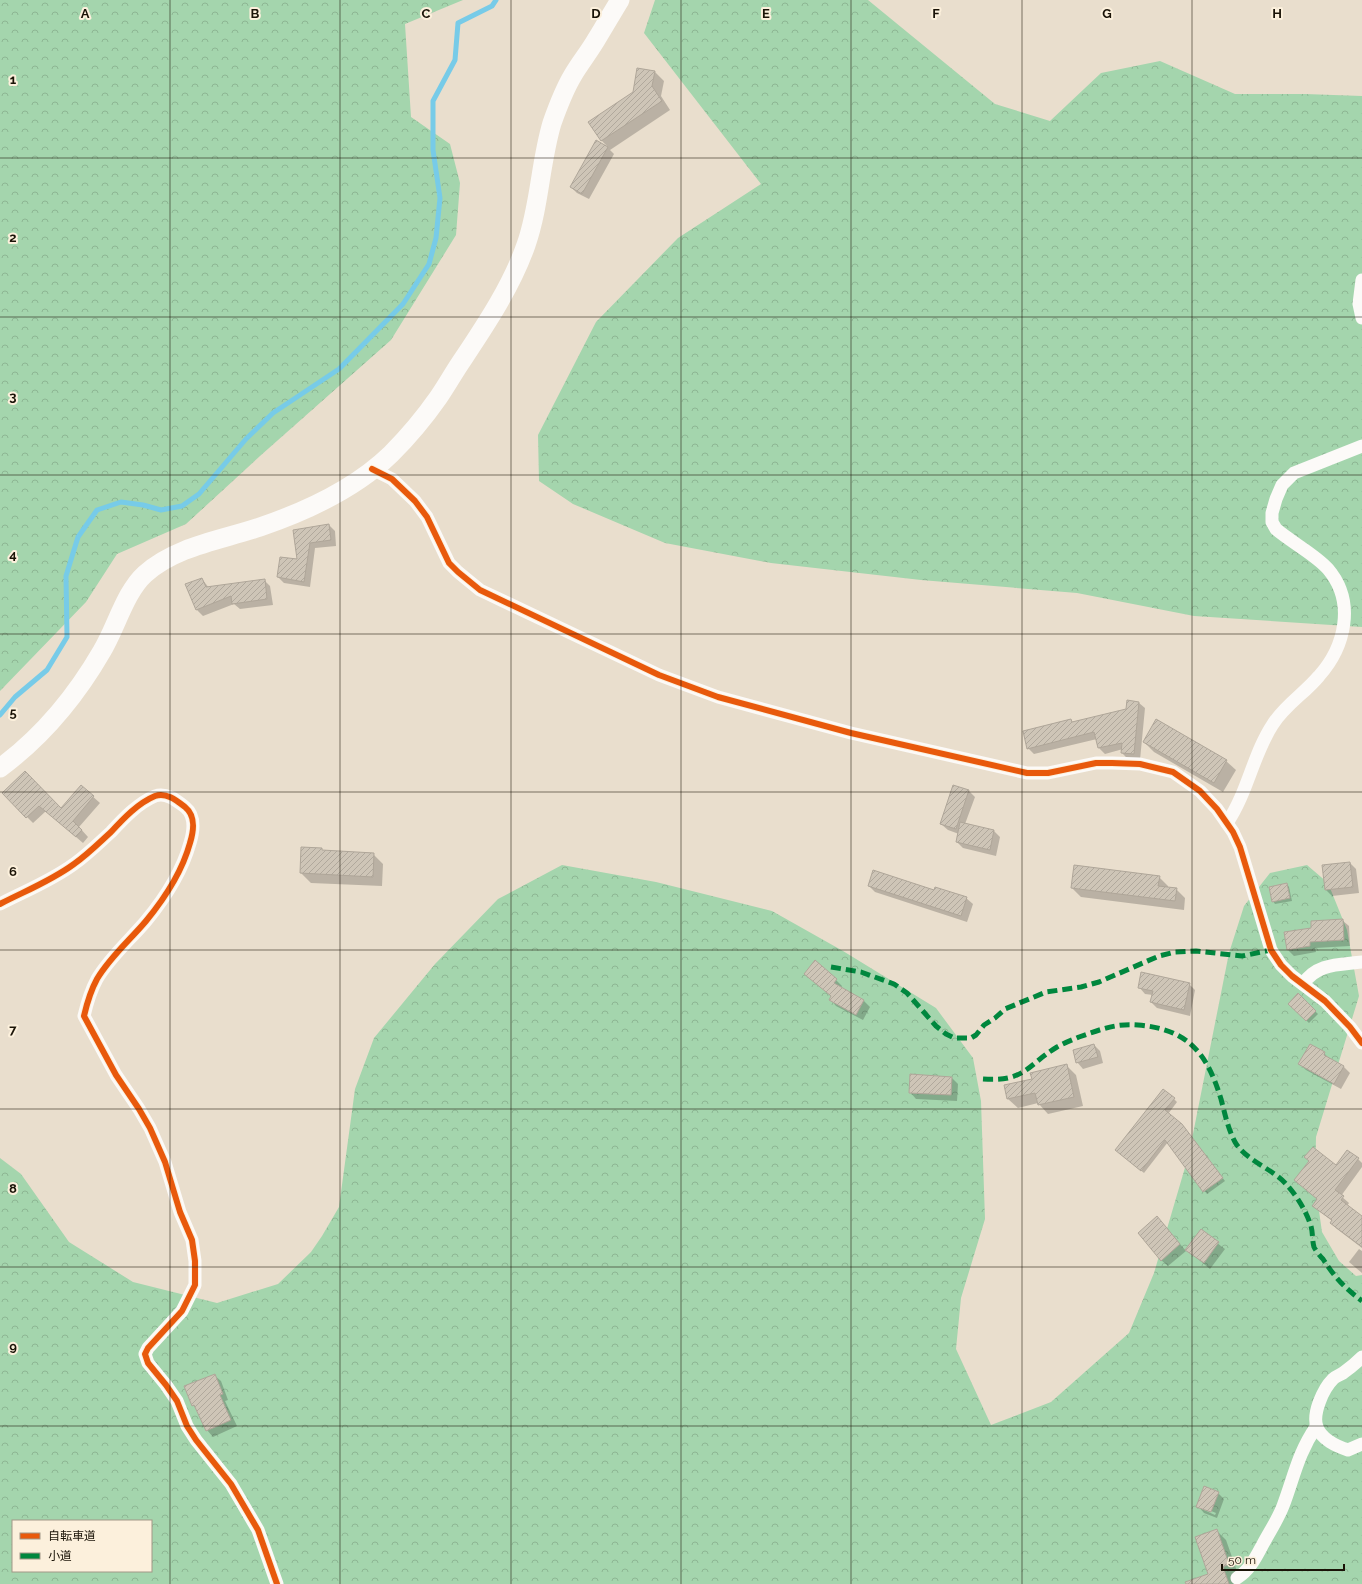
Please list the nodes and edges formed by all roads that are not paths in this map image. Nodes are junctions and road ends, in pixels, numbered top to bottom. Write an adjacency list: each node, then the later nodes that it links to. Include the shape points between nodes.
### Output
1 (620, 0): 5 (street, via 574,73 552,123 530,234 507,288 439,397 406,438)
2 (1362, 280): 3 (street, via 1359,304)
3 (1362, 318)
4 (1362, 446): 7 (street, via 1294,473 1282,485 1276,499 1272,522 1276,529 1328,568 1339,587 1346,617 1337,652 1324,671 1279,714 1272,724)
5 (372, 470): 6 (street, via 333,496 262,527 174,555 153,567 133,588 103,650 53,721); 7 (street, via 392,479 415,501 427,517 450,563 480,590 659,675 718,698 829,727 1027,773 1048,773 1096,763 1140,764 1173,772 1200,791)
6 (0, 768)
7 (1228, 822): 10 (street, via 1240,847 1271,950 1281,965)
8 (0, 904): 16 (street, via 75,864 123,819 156,795 172,797 188,809 193,820 193,832 172,884 146,921 97,979 84,1016 116,1075 150,1128 165,1162 180,1212 192,1240 195,1285 182,1311 148,1348 145,1354 148,1363 176,1401 196,1440 231,1484 255,1523)
9 (1362, 962): 10 (street, via 1326,967 1308,977)
10 (1303, 984): 11 (street, via 1325,1001)
11 (1362, 1043)
12 (1362, 1357): 13 (street, via 1333,1378 1325,1390 1316,1413)
13 (1316, 1427): 14 (street, via 1322,1436 1334,1445 1348,1450); 15 (street, via 1303,1449 1276,1521 1254,1561 1245,1573)
14 (1362, 1444)
15 (1237, 1578)
16 (277, 1584)

